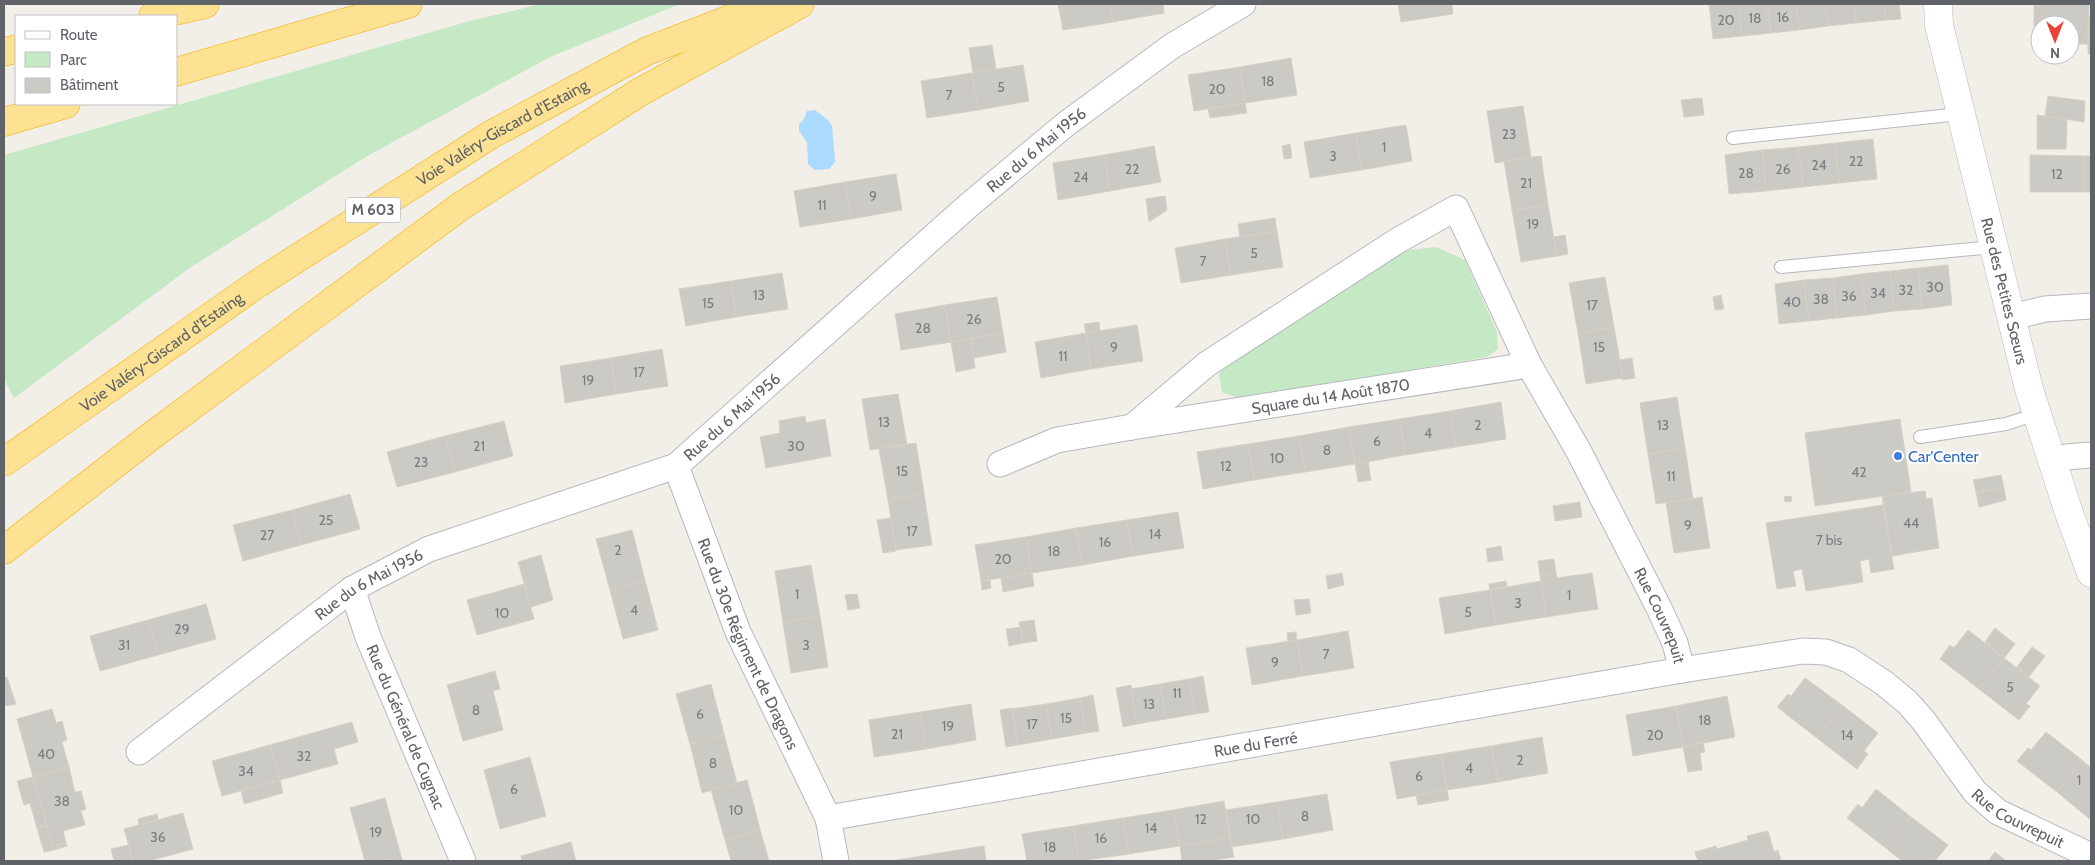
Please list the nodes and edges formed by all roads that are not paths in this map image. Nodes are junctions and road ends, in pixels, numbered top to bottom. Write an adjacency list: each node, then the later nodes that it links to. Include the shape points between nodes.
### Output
1 (205, 4): 7 (highway)
2 (408, 4): 8 (highway)
3 (769, 4): 22 (highway, Voie Valéry-Giscard d'Estaing / M 603, via 647,51 492,134 257,284)
4 (800, 4): 26 (highway, via 640,92 461,206)
5 (1243, 4): 25 (street, Rue du 6 Mai 1956, via 1172,46 1066,124 969,205)
6 (1938, 4): 10 (street, Rue des Petites Sœurs, via 1939,25)
7 (157, 15)
8 (178, 71)
9 (63, 105): 11 (highway)
10 (1960, 114): 12 (lane); 13 (street, Rue des Petites Sœurs)
11 (4, 122)
12 (1733, 138)
13 (1993, 246): 14 (lane); 16 (street, Rue des Petites Sœurs)
14 (1781, 267)
15 (2091, 306): 16 (street, via 2045,309)
16 (2011, 317): 18 (street, Rue des Petites Sœurs)
17 (1530, 365): 19 (street, Square du 14 Août 1870); 19 (street, Rue Couvrepuit, via 1456,208 1397,241 1207,364); 29 (street, Rue Couvrepuit, via 1578,450 1659,608 1675,643)
18 (2037, 414): 20 (lane, via 2006,424); 23 (street, Rue des Petites Sœurs)
19 (1132, 427): 24 (street, Square du 14 Août 1870, via 1057,440)
20 (1920, 437)
21 (2091, 455): 23 (street)
22 (4, 462)
23 (2052, 462): 27 (street, Rue des Petites Sœurs)
24 (1000, 464)
25 (676, 466): 28 (street, Rue du 6 Mai 1956, via 429,549); 31 (street, Rue du 30e Régiment de Dragons, via 738,632)
26 (4, 550)
27 (2091, 573)
28 (352, 589): 30 (street, Rue du 6 Mai 1956); 33 (street, Rue du Général de Cugnac, via 368,637)
29 (1682, 670): 31 (street, Rue du Ferré); 32 (street, Rue Couvrepuit, via 1803,651 1826,652 1849,660 1884,682 1907,702 1975,792 1998,812)
30 (139, 752)
31 (828, 818): 34 (street)
32 (2091, 856)
33 (463, 861)
34 (836, 861)

